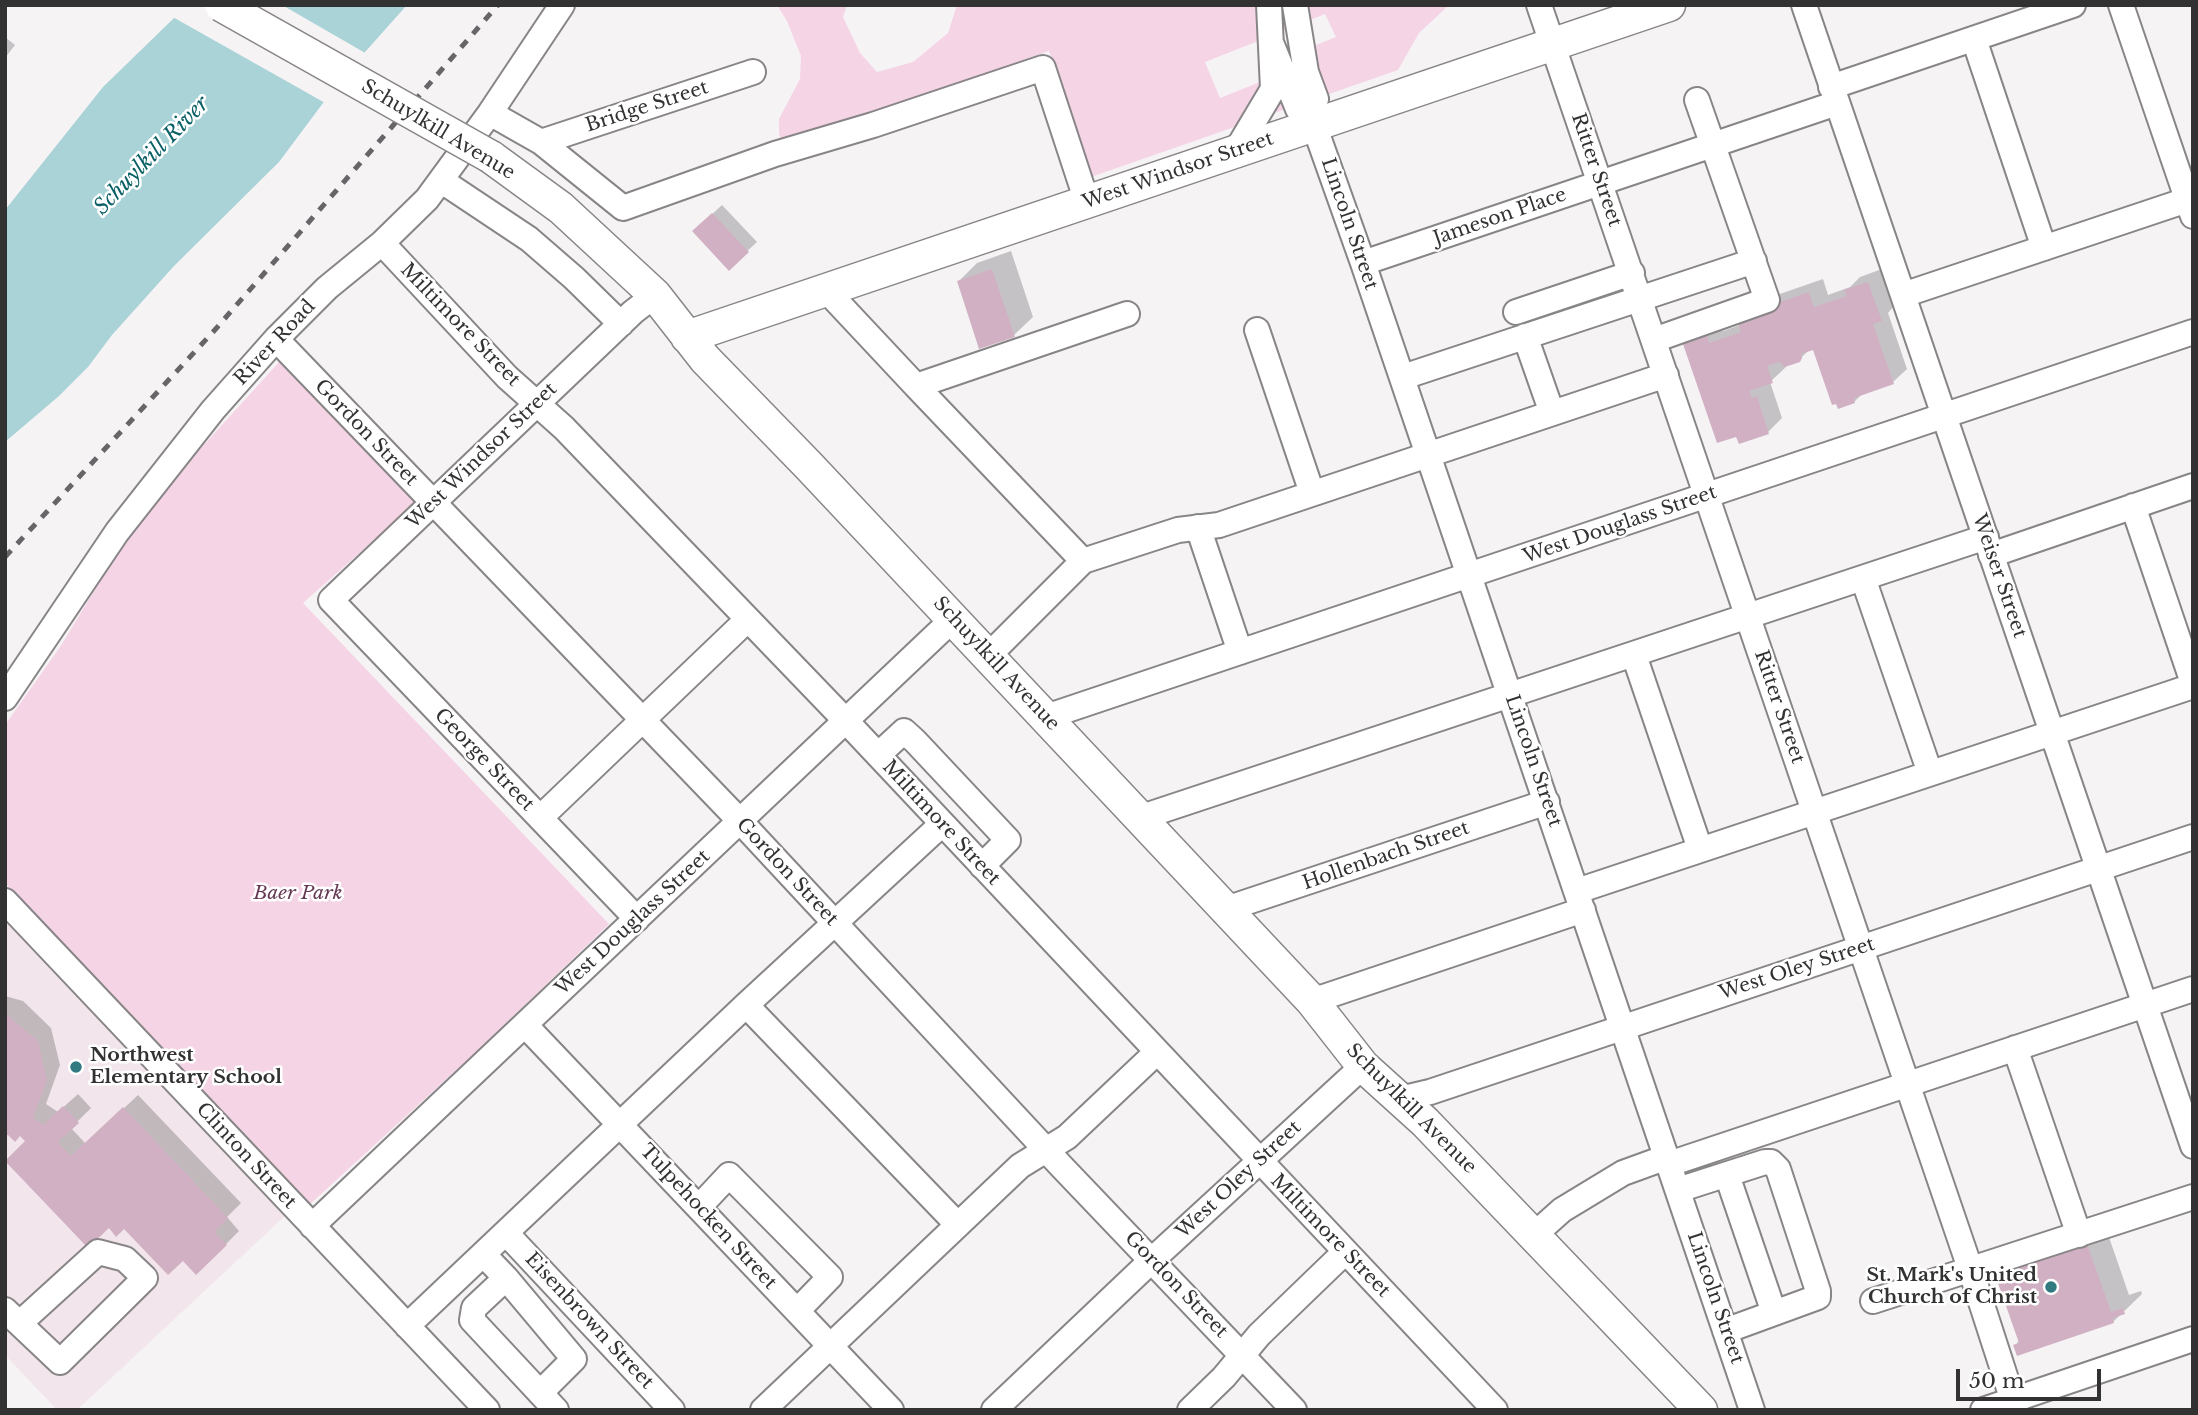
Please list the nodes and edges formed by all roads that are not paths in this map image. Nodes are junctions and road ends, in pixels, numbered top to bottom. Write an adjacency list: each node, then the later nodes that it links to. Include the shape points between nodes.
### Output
1 (221, 5): 33 (main road, Schuylkill Avenue, bridge, via 491,157 561,208)
2 (562, 5): 16 (street, River Road)
3 (1269, 5): 11 (street, Lincoln Street)
4 (1295, 5): 17 (street, Lincoln Street, via 1306,72 1316,99)
5 (1539, 5): 12 (street, Ritter Street)
6 (1669, 5): 12 (main road, West Windsor Street)
7 (1804, 5): 14 (street, Weiser Street)
8 (2073, 5): 10 (street, Jameson Place)
9 (2121, 5): 24 (street)
10 (1974, 39): 14 (street, Jameson Place); 26 (street)
11 (1272, 45): 17 (street, Lincoln Street, via 1298,109); 20 (street, Lincoln Street, via 1273,89)
12 (1552, 45): 17 (main road, West Windsor Street); 22 (street, Ritter Street)
13 (753, 72): 18 (street, Bridge Street)
14 (1834, 95): 19 (street, Jameson Place); 31 (street, Weiser Street)
15 (1697, 100): 19 (street)
16 (490, 113): 18 (street); 21 (street, River Road)
17 (1312, 119): 20 (main road, West Windsor Street); 28 (street, Lincoln Street)
18 (541, 142): 23 (street, via 623,208 1043,68)
19 (1714, 144): 22 (street, Jameson Place); 27 (street)
20 (1236, 150): 23 (main road, West Windsor Street)
21 (442, 181): 25 (street, River Road); 33 (street, Schuylkill Avenue, via 529,239 574,278)
22 (1600, 183): 28 (street, Jameson Place); 29 (street, Ritter Street)
23 (1087, 202): 30 (main road, West Windsor Street)
24 (2191, 205): 26 (street)
25 (382, 243): 40 (street, River Road); 45 (street, Miltimore Street)
26 (2045, 248): 31 (street)
27 (1754, 261): 32 (street); 41 (street, via 1767,300)
28 (1363, 263): 43 (street, Lincoln Street)
29 (1632, 273): 32 (street, Ritter Street); 34 (street)
30 (826, 290): 39 (main road, West Windsor Street); 44 (street)
31 (1903, 295): 47 (street, Weiser Street)
32 (1640, 298): 38 (street); 41 (street, Ritter Street)
33 (636, 310): 39 (main road, Schuylkill Avenue); 45 (street, West Windsor Street)
34 (1516, 312)
35 (1126, 314): 44 (street)
36 (1257, 330): 50 (street)
37 (2193, 332): 47 (street, West Douglass Street)
38 (1525, 336): 43 (street); 46 (street)
39 (687, 337): 61 (main road, Schuylkill Avenue)
40 (276, 338): 52 (street, Gordon Street); 68 (street, River Road, via 117,532)
41 (1654, 340): 42 (street, Ritter Street)
42 (1666, 375): 46 (street); 51 (street, Ritter Street)
43 (1402, 377): 48 (street, Lincoln Street)
44 (916, 386): 56 (street)
45 (537, 403): 52 (street, West Windsor Street); 62 (street, Miltimore Street)
46 (1552, 413): 48 (street)
47 (1944, 416): 51 (street, West Douglass Street); 55 (street, Weiser Street)
48 (1429, 454): 50 (street); 57 (street, Lincoln Street)
49 (2193, 486): 53 (street)
50 (1312, 493): 54 (street)
51 (1707, 496): 57 (street, West Douglass Street); 60 (street, Ritter Street)
52 (434, 502): 59 (street, West Windsor Street); 70 (street, Gordon Street)
53 (2133, 506): 55 (street); 66 (street)
54 (1198, 527): 56 (street); 63 (street)
55 (1988, 546): 58 (street); 72 (street, Weiser Street)
56 (1083, 561): 65 (street)
57 (1470, 575): 63 (street, West Douglass Street); 67 (street, Lincoln Street)
58 (1863, 578): 60 (street); 74 (street)
59 (331, 600): 77 (street, George Street)
60 (1748, 617): 64 (street); 76 (street, Ritter Street)
61 (953, 619): 65 (main road, Schuylkill Avenue); 71 (street, West Douglass Street)
62 (747, 620): 70 (street); 71 (street, Miltimore Street)
63 (1240, 652): 69 (street, West Douglass Street)
64 (1634, 655): 67 (street); 82 (street)
65 (988, 656): 69 (main road, Schuylkill Avenue)
66 (2193, 685): 72 (street)
67 (1511, 697): 75 (street, Lincoln Street); 78 (street)
68 (5, 698)
69 (1046, 717): 78 (main road, Schuylkill Avenue)
70 (642, 720): 77 (street); 79 (street, Gordon Street)
71 (846, 721): 73 (street, Miltimore Street); 79 (street, West Douglass Street)
72 (2052, 734): 74 (street); 84 (street, Weiser Street)
73 (878, 755): 80 (street, Miltimore Street); 83 (street, via 904,731 1009,840)
74 (1930, 773): 76 (street)
75 (1547, 802): 85 (street, Lincoln Street); 87 (street, Hollenbach Street)
76 (1814, 811): 82 (street); 90 (street, Ritter Street)
77 (540, 818): 88 (street, George Street)
78 (1139, 818): 87 (main road, Schuylkill Avenue)
79 (740, 821): 88 (street, West Douglass Street); 89 (street, Gordon Street)
80 (942, 824): 83 (street, Miltimore Street); 89 (street)
81 (2193, 837): 84 (street, West Oley Street)
82 (1700, 849): 85 (street)
83 (982, 866): 98 (street, Miltimore Street)
84 (2098, 868): 90 (street, West Oley Street); 94 (street, Weiser Street)
85 (1580, 900): 92 (street); 96 (street, Lincoln Street)
86 (6, 905): 112 (street, Clinton Street)
87 (1226, 909): 92 (main road, Schuylkill Avenue)
88 (637, 919): 95 (street, West Douglass Street)
89 (834, 923): 93 (street); 104 (street, Gordon Street)
90 (1860, 948): 96 (street, West Oley Street); 100 (street, Ritter Street)
91 (2193, 989): 94 (street)
92 (1312, 1001): 99 (main road, Schuylkill Avenue)
93 (746, 1005): 102 (street); 111 (street)
94 (2144, 1005): 97 (street); 103 (street, Weiser Street)
95 (525, 1025): 102 (street, Tulpehocken Street); 112 (street, West Douglass Street)
96 (1623, 1027): 101 (street, West Oley Street); 105 (street, Lincoln Street)
97 (2015, 1048): 100 (street); 115 (street)
98 (1157, 1052): 104 (street, via 1067,1137); 106 (street, Miltimore Street)
99 (1363, 1066): 101 (main road, Schuylkill Avenue); 106 (street, West Oley Street)
100 (1907, 1084): 105 (street); 119 (street, Ritter Street)
101 (1400, 1099): 114 (main road, Schuylkill Avenue)
102 (620, 1125): 110 (street, Tulpehocken Street); 113 (street)
103 (2193, 1146)
104 (1047, 1149): 111 (street, via 1020,1166); 118 (street, Gordon Street)
105 (1668, 1160): 108 (street, Lincoln Street); 114 (street, via 1623,1173 1562,1210)
106 (1259, 1161): 116 (street, Miltimore Street); 118 (street, West Oley Street)
107 (1727, 1175): 108 (street); 123 (street); 123 (street, via 1765,1162 1778,1169 1818,1297)
108 (1678, 1191): 126 (street, Lincoln Street)
109 (2193, 1197): 115 (street)
110 (699, 1207): 122 (street, Tulpehocken Street); 122 (street, via 729,1175 830,1276)
111 (958, 1225): 129 (street)
112 (312, 1226): 125 (street, Clinton Street)
113 (506, 1233): 117 (street); 127 (street, Eisenbrown Street)
114 (1534, 1235): 142 (main road, Schuylkill Avenue)
115 (2078, 1235): 119 (street)
116 (1345, 1252): 130 (street); 141 (street, Miltimore Street)
117 (483, 1254): 120 (street); 125 (street)
118 (1152, 1260): 130 (street, Gordon Street); 138 (street, West Oley Street)
119 (1971, 1271): 121 (street); 133 (street, Ritter Street)
120 (506, 1278): 131 (street); 132 (street, via 474,1308 472,1320)
121 (1873, 1301)
122 (797, 1311): 129 (street, Tulpehocken Street)
123 (1774, 1313): 126 (street)
124 (13, 1316): 124 (street, via 60,1362 145,1278 125,1259 98,1252)
125 (407, 1326): 134 (street, Clinton Street)
126 (1726, 1331): 143 (street, Lincoln Street)
127 (605, 1339): 131 (street, via 584,1359); 135 (street, Eisenbrown Street)
128 (2193, 1339): 133 (street)
129 (830, 1346): 136 (street); 137 (street, Tulpehocken Street)
130 (1242, 1355): 139 (street); 140 (street, Gordon Street)
131 (574, 1359): 132 (street)
132 (548, 1401)
133 (2015, 1405): 144 (street)
134 (487, 1410)
135 (672, 1410)
136 (763, 1410)
137 (891, 1410)
138 (994, 1410)
139 (1190, 1410)
140 (1294, 1410)
141 (1494, 1410)
142 (1701, 1410)
143 (1752, 1410)
144 (1983, 1410)

